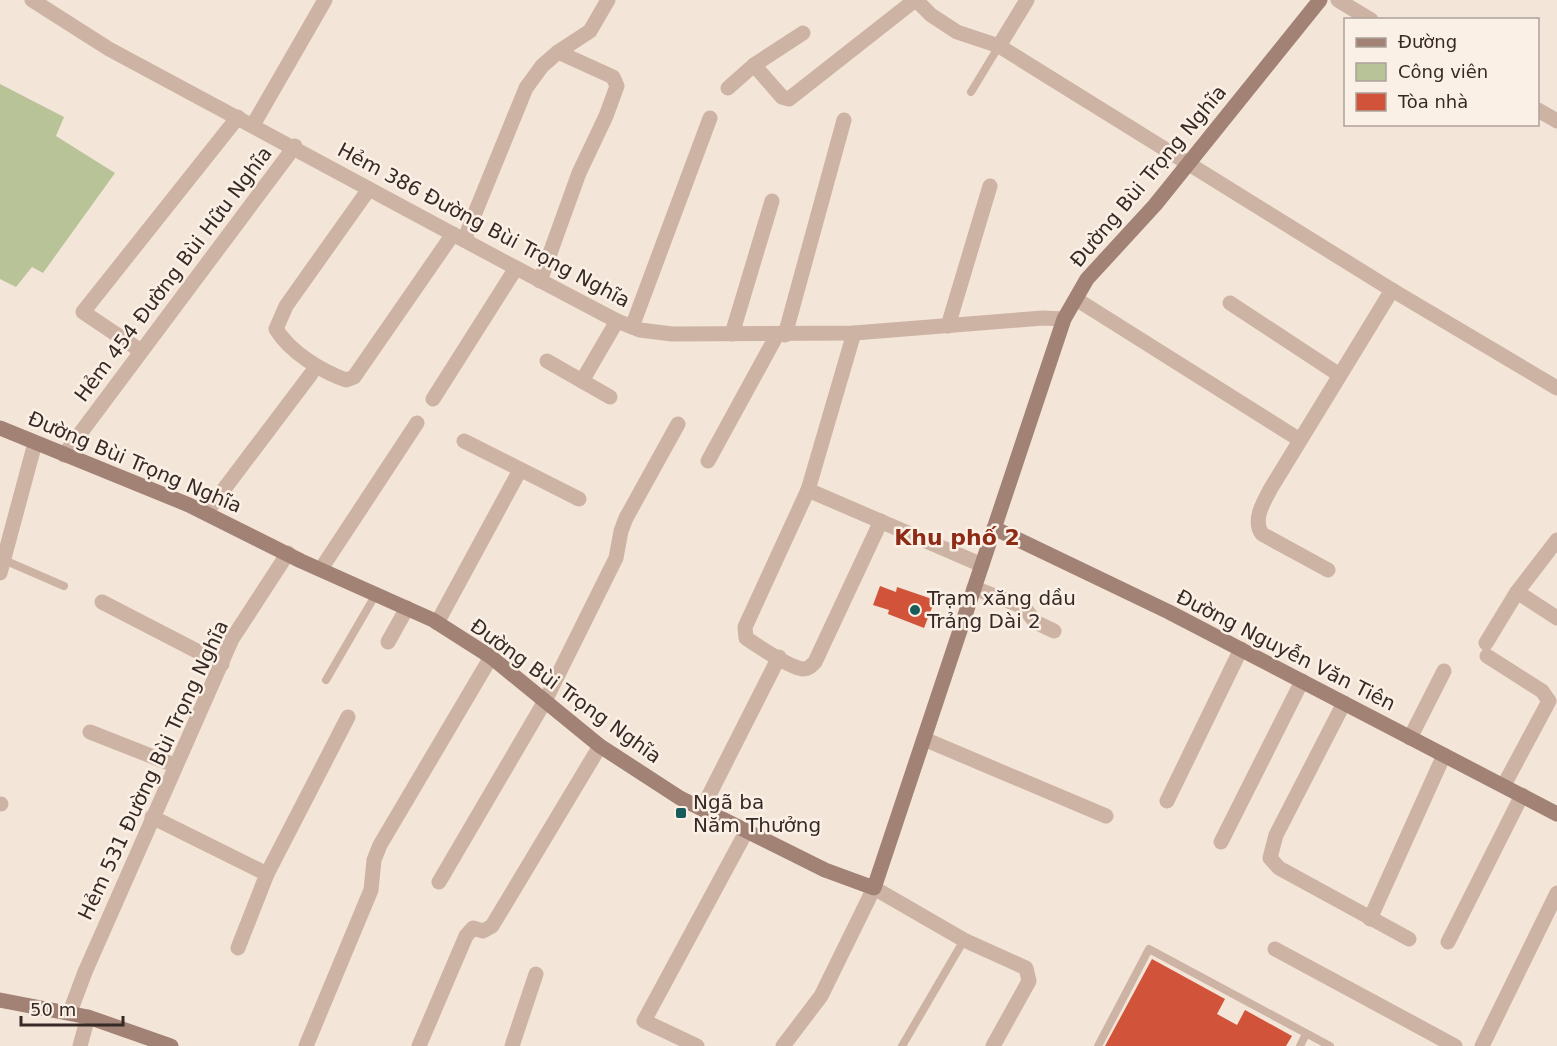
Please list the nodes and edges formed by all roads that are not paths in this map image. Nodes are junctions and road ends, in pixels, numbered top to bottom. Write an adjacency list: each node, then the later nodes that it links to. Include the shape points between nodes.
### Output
1 (32, 0): 16 (street, Hẻm 386 Đường Bùi Trọng Nghĩa, via 109,48)
2 (325, 0): 20 (street)
3 (608, 0): 11 (street, via 590,31)
4 (916, 0): 10 (street, via 957,32); 12 (street, via 789,99 782,97)
5 (1027, 0): 10 (street)
6 (1320, 0): 22 (street, Đường Bùi Trọng Nghĩa)
7 (1338, 0): 8 (street)
8 (1368, 18)
9 (803, 33): 12 (street)
10 (999, 46): 14 (lane); 22 (street)
11 (558, 52): 26 (street, via 526,88); 28 (street, via 614,77 617,86 579,172)
12 (754, 65): 13 (street)
13 (728, 88)
14 (971, 92)
15 (1539, 111): 19 (street)
16 (238, 117): 20 (street, Hẻm 386 Đường Bùi Trọng Nghĩa); 39 (street, via 83,312)
17 (710, 118): 35 (street)
18 (844, 120): 38 (street)
19 (1557, 121)
20 (253, 125): 21 (street, Hẻm 386 Đường Bùi Trọng Nghĩa)
21 (295, 146): 24 (street, Hẻm 386 Đường Bùi Trọng Nghĩa); 39 (street, Hẻm 454 Đường Bùi Hữu Nghĩa)
22 (1187, 164): 29 (street); 30 (street, Đường Bùi Trọng Nghĩa, via 1087,279)
23 (990, 186): 34 (street)
24 (369, 189): 26 (street, Hẻm 386 Đường Bùi Trọng Nghĩa); 26 (street, via 286,306 276,328 282,338 319,367 346,380 354,377)
25 (772, 201): 37 (street)
26 (459, 237): 27 (street, Hẻm 386 Đường Bùi Trọng Nghĩa)
27 (516, 268): 28 (street, Hẻm 386 Đường Bùi Trọng Nghĩa); 46 (street)
28 (540, 281): 33 (street, Hẻm 386 Đường Bùi Trọng Nghĩa)
29 (1392, 290): 42 (street); 44 (street)
30 (1076, 299): 32 (street, Đường Bùi Trọng Nghĩa); 50 (street)
31 (1230, 303): 42 (street)
32 (1064, 320): 34 (street, Hẻm 386 Đường Bùi Trọng Nghĩa, via 1043,318); 60 (street, Đường Bùi Trọng Nghĩa)
33 (617, 321): 35 (street, Hẻm 386 Đường Bùi Trọng Nghĩa); 43 (street)
34 (948, 326): 36 (street, Hẻm 386 Đường Bùi Trọng Nghĩa)
35 (632, 327): 37 (street, Hẻm 386 Đường Bùi Trọng Nghĩa, via 672,334)
36 (854, 333): 38 (street, Hẻm 386 Đường Bùi Trọng Nghĩa); 56 (street)
37 (732, 334): 38 (street, Hẻm 386 Đường Bùi Trọng Nghĩa)
38 (781, 335): 54 (street)
39 (141, 351): 53 (street, Hẻm 454 Đường Bùi Hữu Nghĩa)
40 (547, 361): 43 (street)
41 (311, 374): 58 (street)
42 (1338, 374): 50 (street)
43 (582, 381): 45 (street)
44 (1557, 388)
45 (610, 398)
46 (433, 399)
47 (417, 423): 65 (street)
48 (678, 424): 84 (street, via 626,518 616,558)
49 (0, 428): 52 (street, Đường Bùi Trọng Nghĩa)
50 (1300, 440): 66 (street, via 1264,503 1258,528)
51 (464, 441): 55 (street)
52 (35, 443): 53 (street, Đường Bùi Trọng Nghĩa); 64 (street)
53 (64, 455): 58 (street, Đường Bùi Trọng Nghĩa)
54 (708, 461)
55 (520, 470): 57 (street); 74 (street)
56 (808, 490): 59 (street); 79 (street, via 744,632 746,638)
57 (579, 499)
58 (206, 513): 62 (street, Đường Bùi Trọng Nghĩa)
59 (881, 521): 63 (street); 79 (street, via 815,662 802,669)
60 (994, 528): 63 (street, Đường Bùi Trọng Nghĩa); 77 (street, Đường Nguyễn Văn Tiên)
61 (1557, 540): 69 (street)
62 (288, 553): 65 (street, Đường Bùi Trọng Nghĩa); 80 (street, Hẻm 531 Đường Bùi Trọng Nghĩa, via 232,639)
63 (982, 565): 68 (street, Đường Bùi Trọng Nghĩa)
64 (2, 566): 67 (lane)
65 (321, 569): 70 (street, Đường Bùi Trọng Nghĩa)
66 (1328, 570)
67 (64, 585)
68 (974, 588): 75 (street, via 1024,608 1035,622); 88 (street, Đường Bùi Trọng Nghĩa)
69 (1516, 592): 73 (street); 93 (street, via 1486,650 1549,701)
70 (376, 594): 72 (street, Đường Bùi Trọng Nghĩa); 82 (lane)
71 (102, 602): 80 (street)
72 (407, 608): 74 (street, Đường Bùi Trọng Nghĩa); 76 (street)
73 (1557, 618)
74 (437, 623): 78 (street, Đường Bùi Trọng Nghĩa)
75 (1054, 631)
76 (388, 642)
77 (1240, 649): 83 (street, Đường Nguyễn Văn Tiên); 95 (street)
78 (491, 657): 84 (street, Đường Bùi Trọng Nghĩa); 119 (street, via 380,845 371,890)
79 (779, 657): 96 (street)
80 (222, 663): 92 (street, Hẻm 531 Đường Bùi Trọng Nghĩa)
81 (1444, 671): 89 (street)
82 (326, 680)
83 (1302, 681): 85 (street, Đường Nguyễn Văn Tiên); 101 (street)
84 (545, 701): 90 (street, Đường Bùi Trọng Nghĩa); 103 (street)
85 (1344, 703): 89 (street, Đường Nguyễn Văn Tiên); 106 (street, via 1276,835 1270,858 1279,868)
86 (348, 717): 102 (street)
87 (90, 732): 92 (street)
88 (924, 738): 98 (street); 104 (street, Đường Bùi Trọng Nghĩa)
89 (1410, 738): 91 (street, Đường Nguyễn Văn Tiên)
90 (600, 746): 96 (street, Đường Bùi Trọng Nghĩa); 120 (street, via 492,926 483,931 473,928 466,936)
91 (1444, 755): 93 (street, Đường Nguyễn Văn Tiên); 106 (street)
92 (174, 765): 99 (street, Hẻm 531 Đường Bùi Trọng Nghĩa)
93 (1504, 785): 94 (street, Đường Nguyễn Văn Tiên)
94 (1522, 795): 97 (street, Đường Nguyễn Văn Tiên); 109 (street)
95 (1167, 801)
96 (702, 809): 100 (street, Đường Bùi Trọng Nghĩa)
97 (1557, 814)
98 (1106, 816)
99 (152, 817): 102 (street); 114 (street, Hẻm 531 Đường Bùi Trọng Nghĩa)
100 (746, 832): 104 (street, Đường Bùi Trọng Nghĩa, via 825,870); 122 (street, via 644,1021)
101 (1221, 842)
102 (267, 874): 110 (street)
103 (439, 882)
104 (874, 888): 108 (street); 123 (street, via 821,996)
105 (1557, 893): 130 (street)
106 (1370, 919): 107 (street)
107 (1409, 939)
108 (964, 940): 124 (lane); 125 (street, via 1014,961 1030,975)
109 (1448, 942)
110 (238, 948)
111 (1275, 949): 129 (street)
112 (536, 974): 121 (street)
113 (0, 1000): 114 (street)
114 (70, 1012): 115 (street)
115 (88, 1017): 117 (street); 118 (street)
116 (1306, 1034): 126 (lane, via 1149,949); 127 (lane); 128 (lane)
117 (80, 1046)
118 (171, 1046)
119 (306, 1046)
120 (419, 1046)
121 (512, 1046)
122 (698, 1046)
123 (783, 1046)
124 (902, 1046)
125 (993, 1046)
126 (1098, 1046)
127 (1300, 1046)
128 (1330, 1046)
129 (1455, 1046)
130 (1482, 1046)

